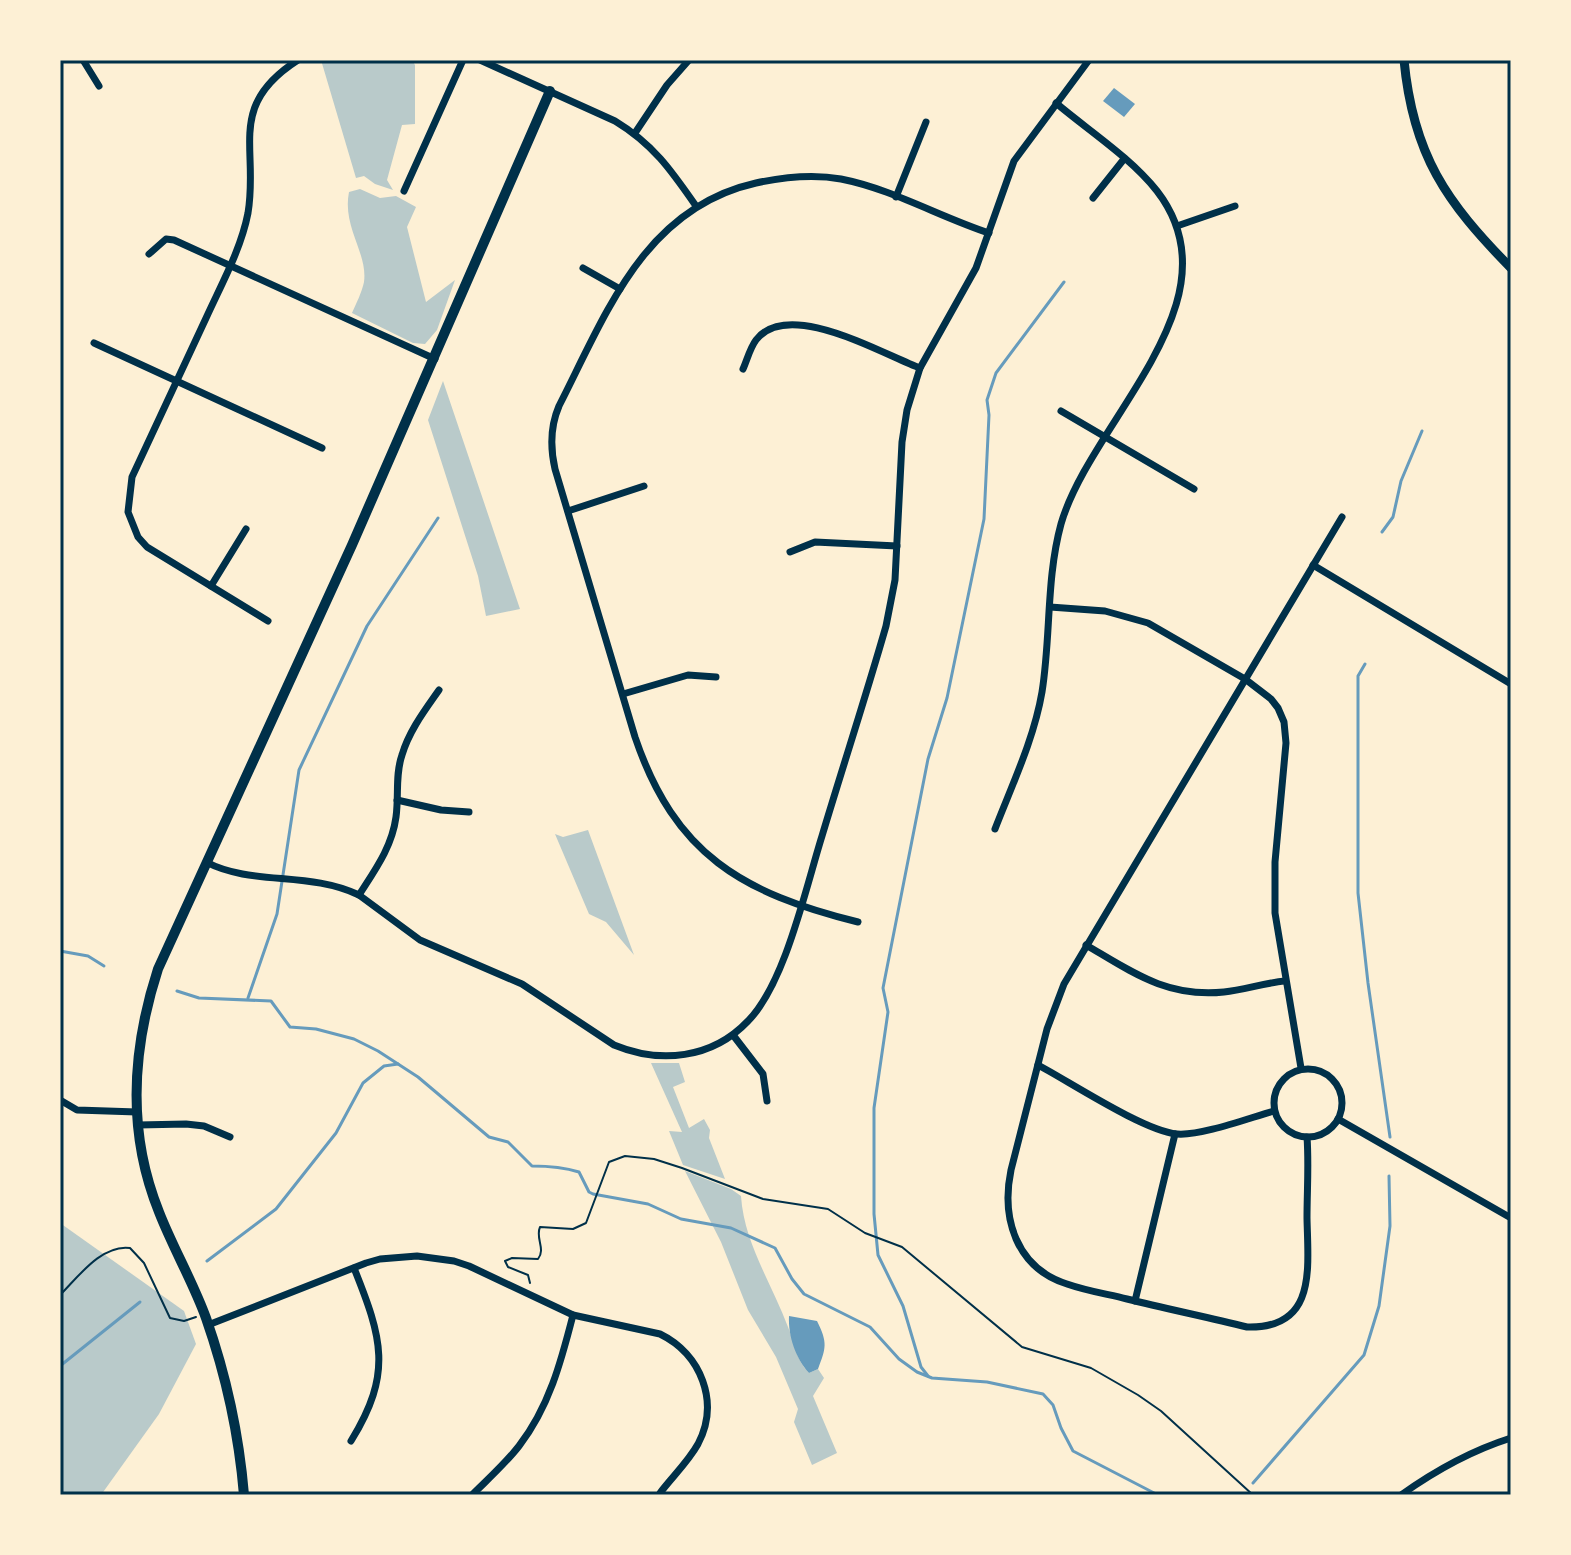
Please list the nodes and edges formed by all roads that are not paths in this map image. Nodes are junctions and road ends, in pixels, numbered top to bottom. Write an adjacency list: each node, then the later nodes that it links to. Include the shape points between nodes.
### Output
1 (83, 60): 8 (street)
2 (298, 60): 22 (street, via 273,79 253,116 248,214)
3 (463, 60): 14 (street)
4 (480, 60): 9 (street)
5 (689, 60): 12 (street)
6 (1089, 60): 10 (street)
7 (1404, 60): 24 (street, via 1426,158 1453,204)
8 (99, 86)
9 (550, 91): 12 (street); 27 (main road)
10 (1056, 103): 13 (street); 20 (street, via 1014,161)
11 (926, 122): 15 (street)
12 (635, 133): 17 (street, via 661,157)
13 (1124, 159): 16 (street); 19 (street, via 1158,192)
14 (404, 191)
15 (896, 197): 17 (street, via 841,180 798,177 750,184); 20 (street)
16 (1093, 198)
17 (696, 206): 25 (street, via 644,252)
18 (1235, 206): 19 (street)
19 (1177, 226): 32 (street, via 1183,263 1172,323)
20 (989, 233): 28 (street, via 976,268)
21 (149, 254): 22 (street, via 166,239 174,240)
22 (230, 266): 27 (street); 30 (street)
23 (583, 268): 25 (street)
24 (1511, 268)
25 (620, 289): 36 (street, via 554,418 551,451)
26 (94, 343): 30 (street)
27 (435, 359): 53 (main road)
28 (920, 368): 29 (street, via 824,330 787,324 755,341); 39 (street, via 902,442)
29 (743, 369)
30 (177, 382): 33 (street); 42 (street, via 132,477 128,512 147,547)
31 (1061, 411): 32 (street)
32 (1105, 437): 35 (street); 43 (street, via 1062,521)
33 (322, 448)
34 (644, 486): 36 (street)
35 (1194, 489)
36 (568, 511): 49 (street)
37 (1342, 517): 41 (street)
38 (246, 529): 42 (street)
39 (897, 546): 40 (street, via 815,542); 55 (street, via 886,626)
40 (790, 552)
41 (1313, 565): 46 (street); 47 (street)
42 (211, 586): 44 (street)
43 (1050, 607): 46 (street, via 1134,618); 52 (street, via 1037,710)
44 (268, 621)
45 (716, 677): 49 (street, via 688,675)
46 (1245, 679): 57 (street); 58 (street, via 1271,699 1286,733 1274,896)
47 (1511, 684)
48 (439, 690): 50 (street, via 405,746)
49 (623, 694): 55 (street, via 646,768 680,827 731,874)
50 (397, 800): 51 (street); 54 (street, via 388,846)
51 (469, 812)
52 (995, 829)
53 (206, 862): 54 (street, via 232,872 322,882); 65 (main road, via 158,969 144,1016)
54 (359, 895): 59 (street, via 420,940 522,984 626,1050 681,1056)
55 (801, 904): 56 (street); 59 (street, via 769,991)
56 (858, 922)
57 (1086, 945): 58 (street, via 1147,981 1175,990 1227,992); 60 (street, via 1056,1003)
58 (1285, 981): 61 (street)
59 (733, 1035): 63 (street, via 763,1074)
60 (1038, 1065): 68 (street, via 1148,1125); 73 (street, via 1007,1190 1017,1241 1033,1263 1056,1280)
61 (1301, 1068): 64 (street, via 1281,1079); 66 (street, via 1322,1071 1338,1086)
62 (60, 1100): 65 (street, via 77,1110)
63 (767, 1101)
64 (1274, 1111): 68 (street); 70 (street, via 1286,1129)
65 (137, 1112): 67 (main road)
66 (1338, 1119): 70 (street, via 1325,1133); 71 (street)
67 (138, 1125): 69 (street, via 195,1125); 75 (main road, via 148,1182)
68 (1175, 1134): 73 (street)
69 (230, 1137)
70 (1307, 1137): 73 (street, via 1307,1286 1293,1312 1270,1326 1247,1327)
71 (1511, 1218)
72 (354, 1268): 74 (street, via 380,1259 441,1258); 75 (street); 77 (street, via 373,1316 380,1357 373,1399)
73 (1135, 1301)
74 (573, 1315): 78 (street, via 660,1334 685,1351 700,1372 707,1398 703,1431 693,1453); 80 (street, via 556,1378 536,1422)
75 (208, 1325): 79 (main road, via 233,1414)
76 (1511, 1438): 81 (street, via 1465,1455)
77 (351, 1441)
78 (660, 1493)
79 (244, 1495)
80 (472, 1495)
81 (1401, 1495)

